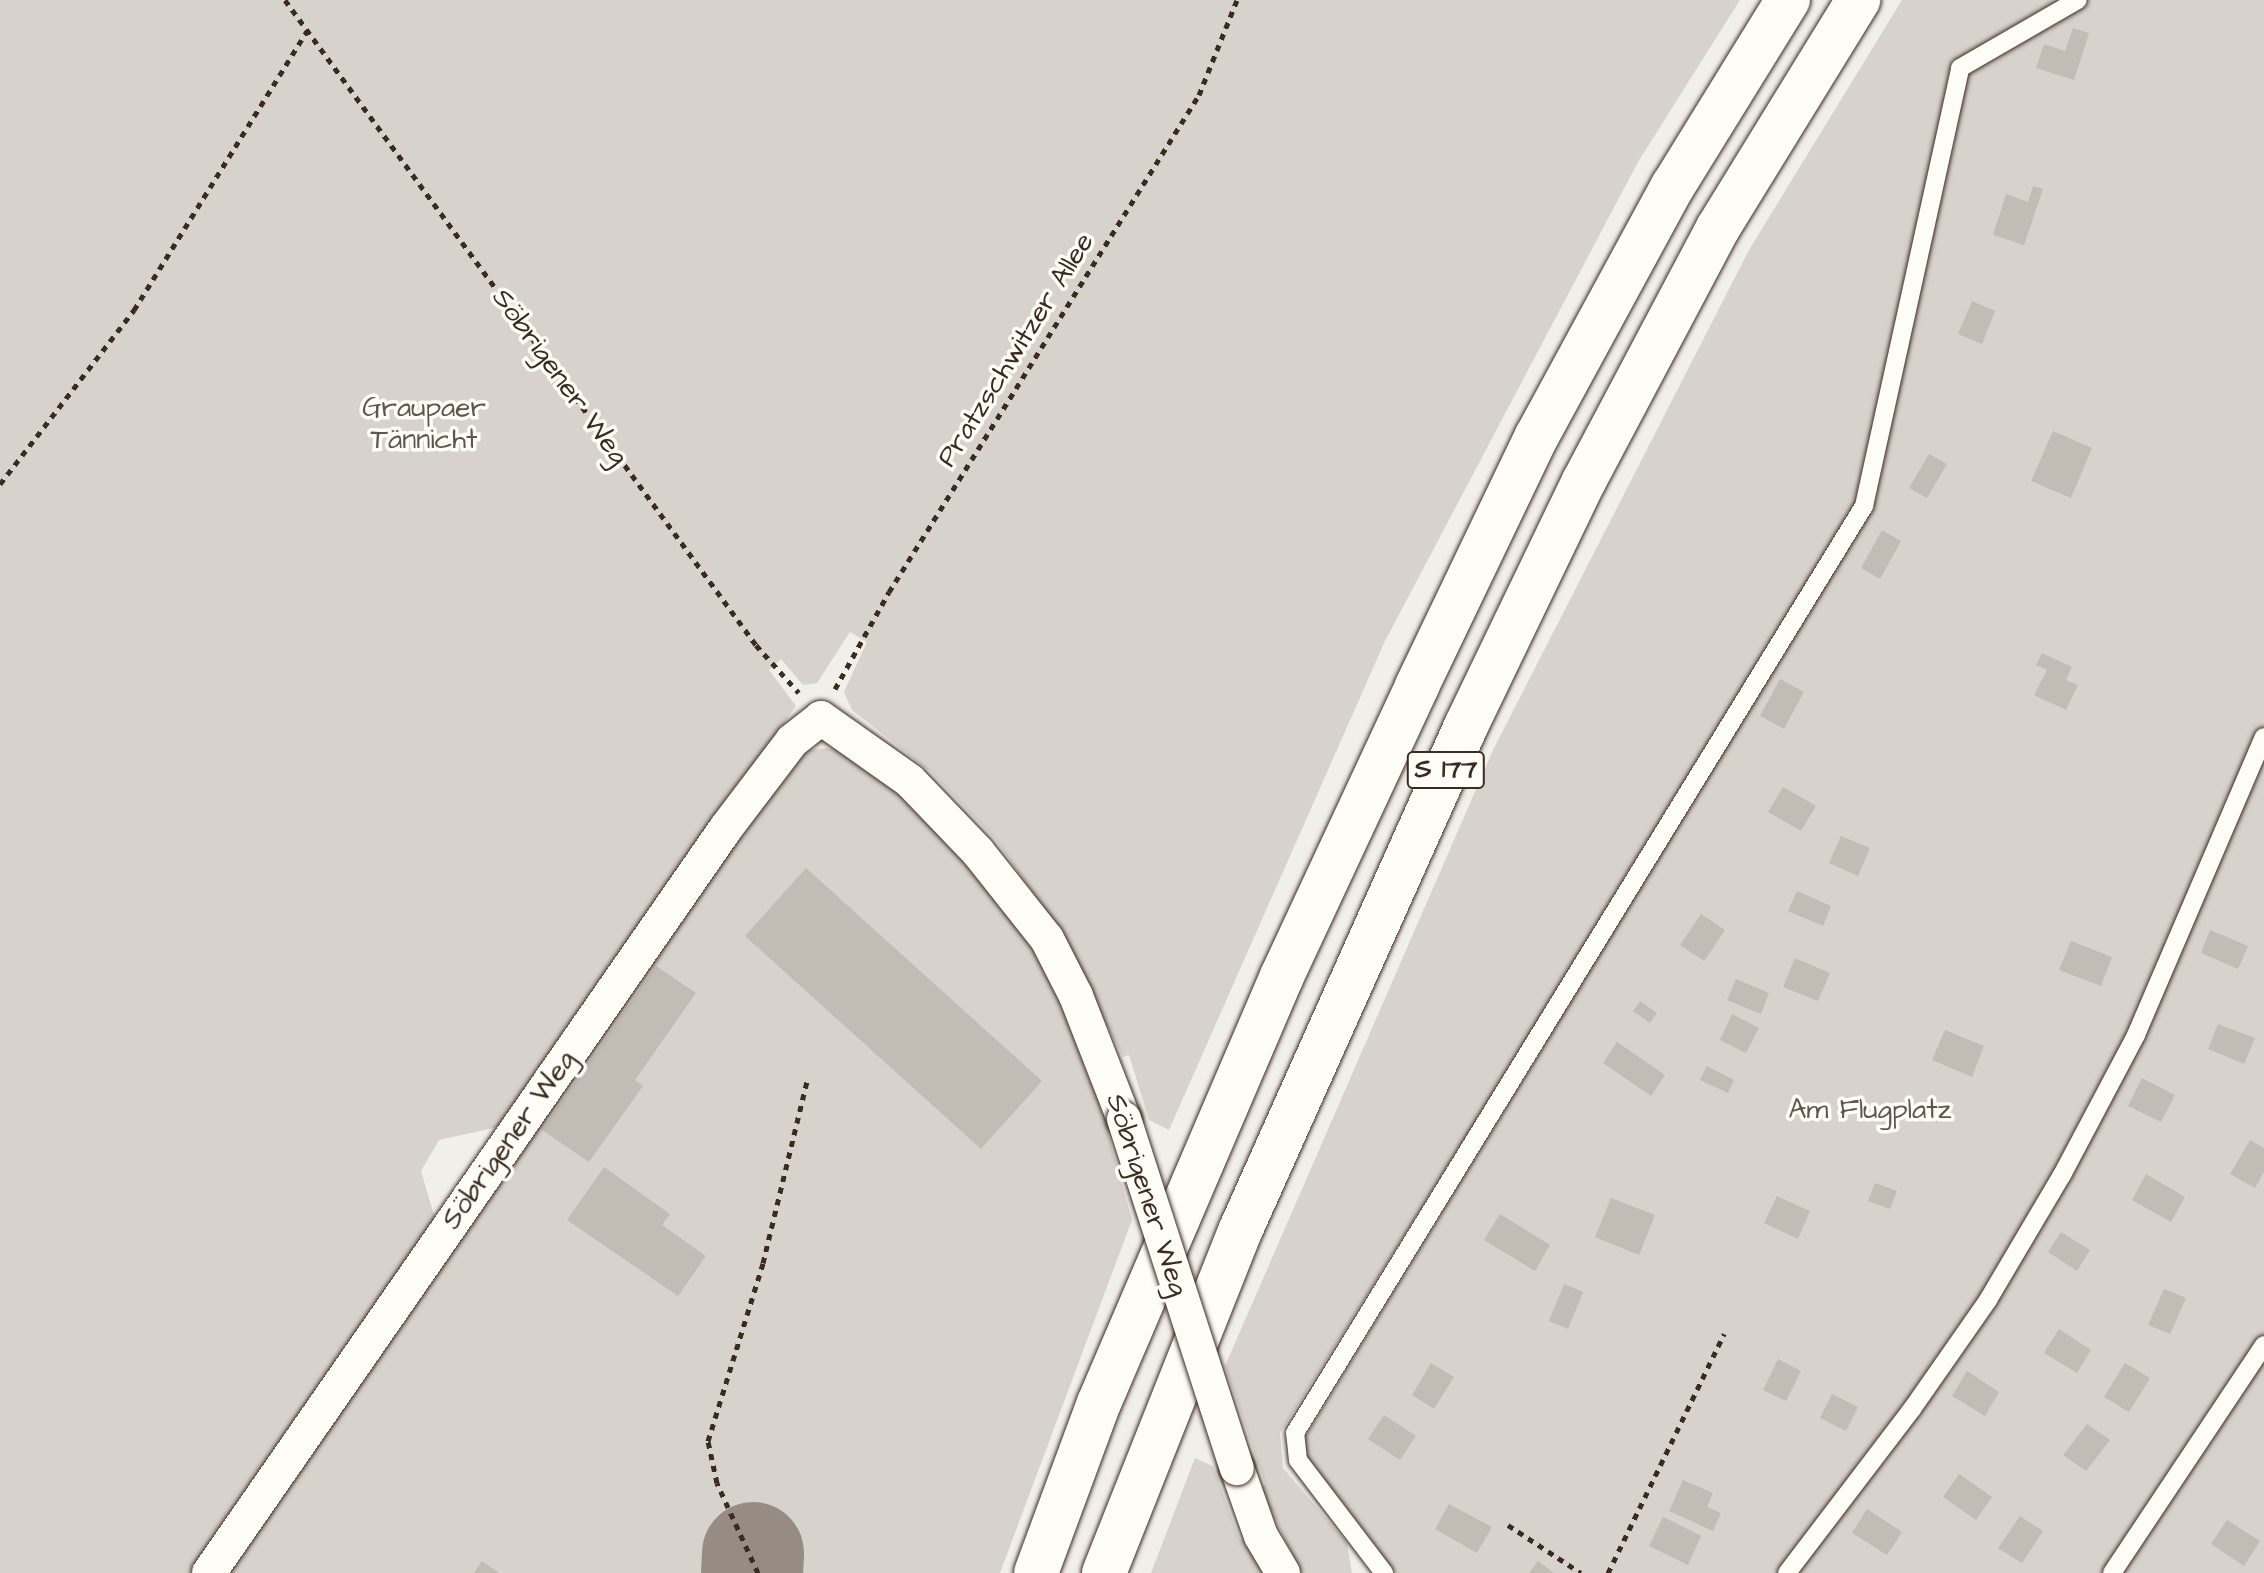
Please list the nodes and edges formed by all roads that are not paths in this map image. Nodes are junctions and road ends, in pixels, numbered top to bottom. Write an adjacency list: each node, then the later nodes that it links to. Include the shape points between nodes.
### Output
1 (1788, 0): 7 (highway, S 177, via 1673,186 1537,436 1424,672 1282,976 1099,1403)
2 (1858, 0): 8 (highway, S 177, via 1718,228 1584,481 1480,697 1247,1214)
3 (2078, 0): 10 (lane, via 1960,68 1864,506 1295,1433 1298,1460)
4 (2264, 737): 11 (lane, via 2136,1035 2062,1175 1988,1300)
5 (2264, 1345): 12 (lane)
6 (209, 1573): 9 (street, Söbrigener Weg, bridge, via 726,828 792,741 821,718 910,781 978,852 1047,939 1076,996 1124,1119 1237,1468 1261,1536)
7 (1036, 1573)
8 (1104, 1573)
9 (1283, 1573)
10 (1384, 1573)
11 (1787, 1573)
12 (2112, 1573)

